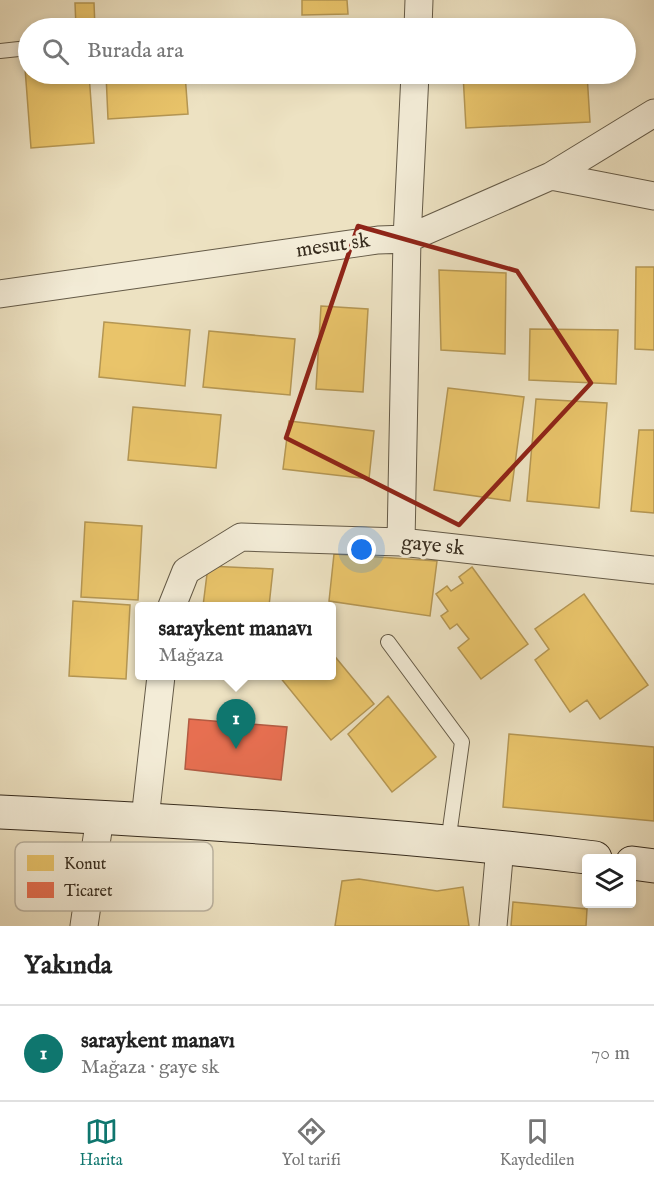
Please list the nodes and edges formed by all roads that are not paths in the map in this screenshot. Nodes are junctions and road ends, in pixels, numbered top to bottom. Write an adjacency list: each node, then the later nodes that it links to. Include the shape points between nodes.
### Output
1 (419, 0): 2 (street)
2 (418, 18)
3 (18, 49): 4 (lane)
4 (0, 51)
5 (415, 84): 9 (street)
6 (654, 113): 7 (street, mesut sk)
7 (551, 176): 8 (street); 9 (street, mesut sk)
8 (654, 196)
9 (407, 238): 10 (street, mesut sk); 11 (street)
10 (0, 294)
11 (401, 542): 12 (street, gaye sk); 13 (street, gaye sk, via 241,537 186,571)
12 (654, 570)
13 (174, 602)
14 (388, 642): 20 (lane, via 462,742)
15 (161, 680): 18 (street)
16 (0, 812): 17 (street)
17 (100, 817): 18 (street); 19 (street)
18 (145, 819): 20 (street)
19 (96, 842)
20 (448, 843): 21 (street)
21 (500, 847): 22 (street); 27 (street)
22 (582, 856)
23 (636, 864): 24 (street)
24 (654, 866)
25 (86, 911): 26 (street)
26 (84, 926)
27 (493, 926)

